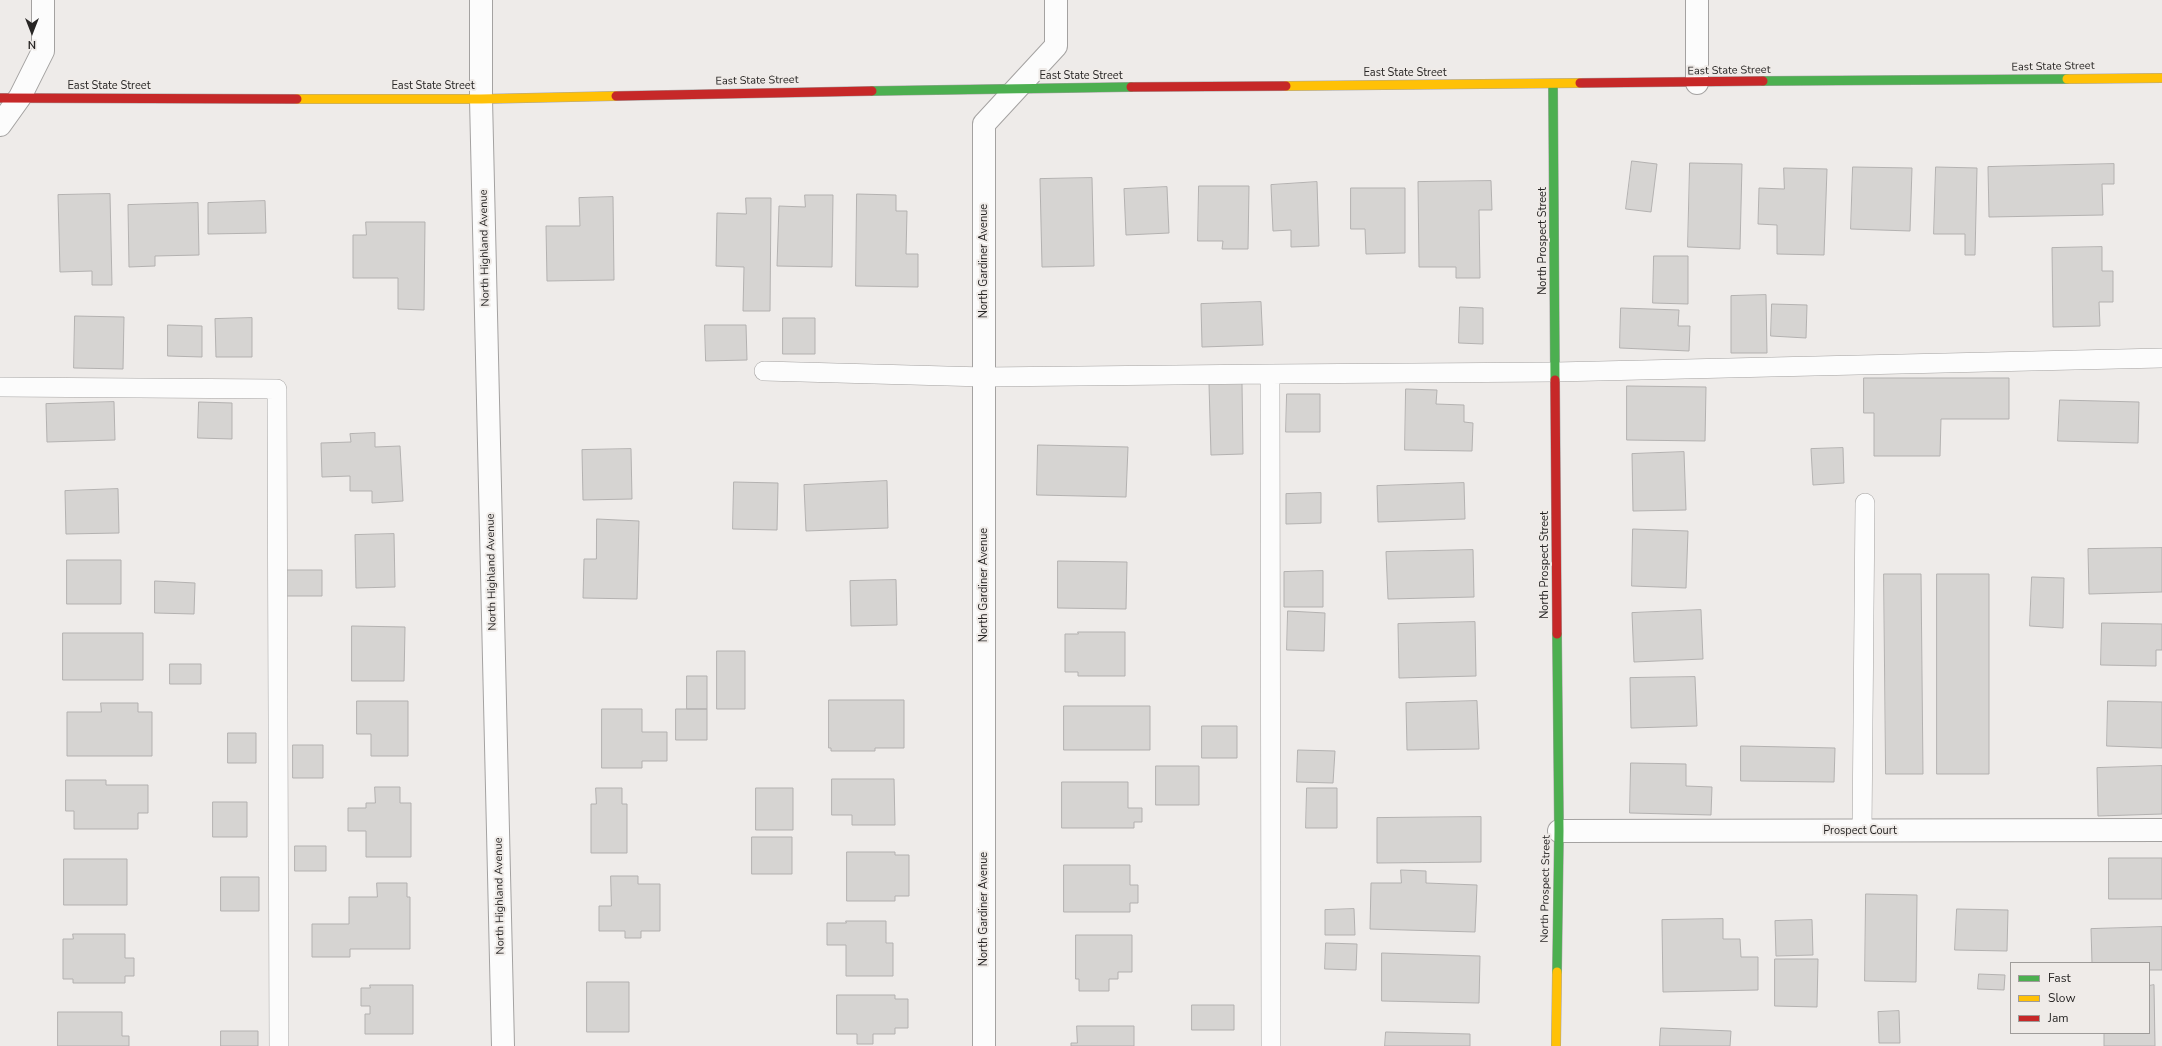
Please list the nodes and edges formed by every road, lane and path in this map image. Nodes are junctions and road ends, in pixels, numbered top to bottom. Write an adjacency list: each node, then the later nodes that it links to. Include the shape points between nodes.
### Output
1 (43, 0): 9 (street, via 43,51)
2 (481, 0): 10 (street, North Highland Avenue)
3 (1056, 0): 8 (street, via 1056,46)
4 (1697, 0): 6 (street)
5 (2162, 78): 6 (main road, East State Street)
6 (1696, 83): 7 (main road, East State Street)
7 (1553, 84): 8 (main road, East State Street); 14 (main road, North Prospect Street)
8 (1020, 88): 10 (main road, East State Street); 16 (street, North Gardiner Avenue, via 984,124)
9 (10, 98): 10 (main road, East State Street); 11 (street)
10 (480, 99): 23 (street, North Highland Avenue)
11 (0, 125)
12 (2162, 358): 14 (lane)
13 (764, 371): 16 (lane)
14 (1555, 372): 15 (lane); 20 (main road, North Prospect Street)
15 (1270, 374): 16 (lane); 25 (lane)
16 (984, 377): 24 (street, North Gardiner Avenue)
17 (0, 387): 22 (lane, via 277,389)
18 (1865, 503): 21 (lane)
19 (2162, 830): 21 (street, Prospect Court)
20 (1559, 831): 21 (street, Prospect Court); 26 (main road, North Prospect Street)
21 (1862, 831)
22 (278, 1046)
23 (503, 1046)
24 (984, 1046)
25 (1271, 1046)
26 (1556, 1046)

